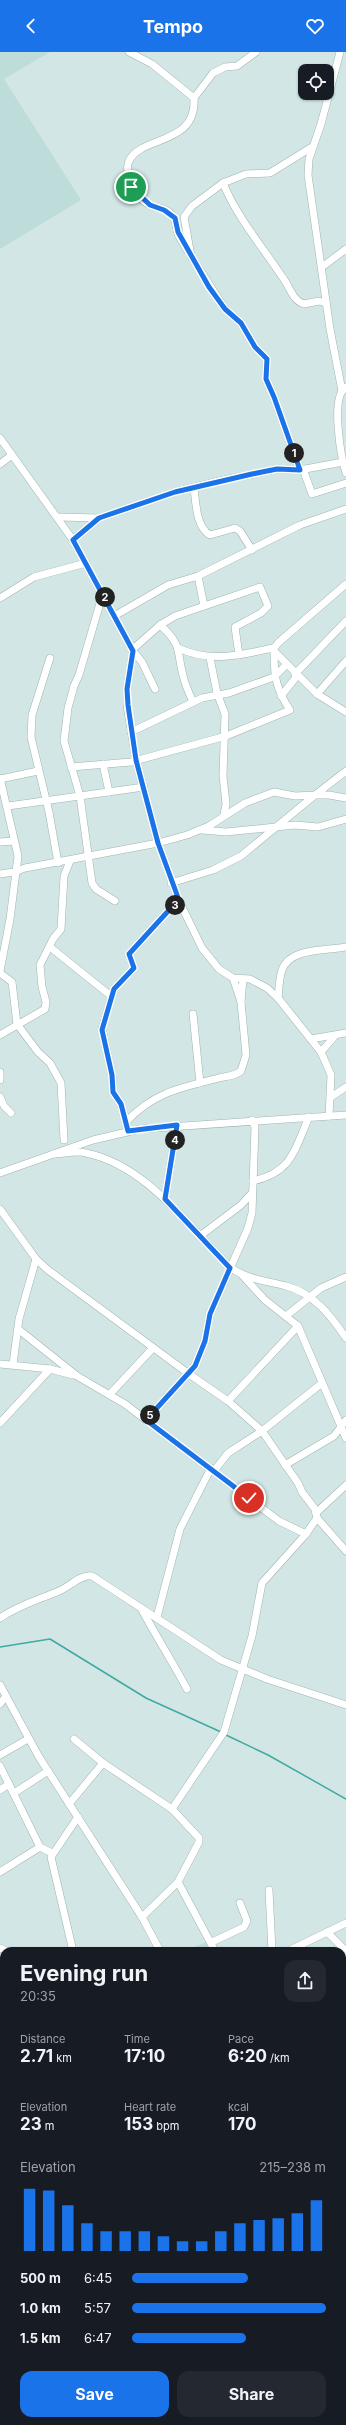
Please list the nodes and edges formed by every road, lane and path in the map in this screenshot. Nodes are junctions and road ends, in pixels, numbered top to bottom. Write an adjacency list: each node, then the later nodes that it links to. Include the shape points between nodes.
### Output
1 (129, 52): 4 (street, via 152,64)
2 (256, 52): 4 (street, via 237,66 213,73)
3 (340, 52): 5 (street, via 321,124)
4 (194, 98): 8 (street, via 194,106 184,127 140,150 128,164 129,182 134,191 150,205)
5 (312, 147): 6 (street, via 270,173 246,174); 11 (street, via 308,175)
6 (223, 183): 7 (street); 12 (street, via 246,227 294,297 304,304)
7 (192, 206): 8 (street); 10 (street, via 184,221)
8 (172, 215): 10 (street)
9 (346, 248): 11 (street)
10 (191, 256): 18 (street, via 225,309 241,323 255,347 267,359 266,379)
11 (322, 267): 12 (street)
12 (326, 303): 13 (street)
13 (344, 389): 16 (street, via 339,396 338,411)
14 (0, 438): 15 (street)
15 (12, 455): 17 (street); 23 (street)
16 (343, 462): 18 (street); 19 (street)
17 (0, 464)
18 (302, 470): 20 (street, via 312,494); 21 (street, via 277,469)
19 (346, 473)
20 (346, 483)
21 (194, 488): 24 (street); 26 (street, via 200,525 204,531 210,535 235,528 240,531)
22 (346, 509): 26 (street, via 300,526)
23 (58, 517): 24 (street); 25 (street)
24 (99, 518): 25 (street)
25 (73, 540): 27 (street)
26 (252, 550): 28 (street)
27 (86, 563): 30 (street); 31 (street, via 34,576)
28 (198, 576): 32 (street); 33 (street, via 168,585)
29 (346, 584): 38 (street)
30 (103, 593): 33 (street); 56 (street, via 68,708 63,736)
31 (0, 598)
32 (204, 606): 35 (street, via 175,616); 39 (street, via 258,586 262,589 267,607 255,617 235,627)
33 (116, 615): 37 (street)
34 (346, 621): 44 (street)
35 (160, 625): 36 (street, via 174,638); 37 (street)
36 (178, 648): 41 (street); 50 (street, via 184,679)
37 (133, 650): 46 (street); 52 (street, via 127,689)
38 (273, 650): 39 (street); 43 (street); 45 (street)
39 (239, 655): 41 (street)
40 (50, 658): 57 (street, via 32,715 31,737)
41 (210, 658): 48 (street)
42 (346, 661): 47 (street)
43 (286, 665): 44 (street); 45 (street)
44 (296, 675): 47 (street); 49 (street)
45 (274, 677): 48 (street); 49 (street)
46 (155, 689)
47 (317, 694): 51 (street)
48 (218, 696): 50 (street, via 208,696); 53 (street, via 225,710)
49 (281, 696): 53 (street, via 290,710)
50 (194, 702): 52 (street)
51 (346, 712)
52 (131, 732): 54 (street)
53 (226, 736): 54 (street); 68 (street)
54 (136, 760): 55 (street); 60 (street)
55 (103, 764): 56 (street); 61 (street)
56 (71, 767): 63 (street)
57 (38, 771): 59 (street); 66 (street)
58 (346, 771): 62 (street)
59 (0, 778): 64 (street)
60 (144, 787): 61 (street); 74 (street)
61 (108, 792): 63 (street)
62 (315, 795): 65 (street); 68 (street, via 295,796 274,792 244,803); 70 (street)
63 (80, 796): 66 (street); 75 (street)
64 (3, 797): 67 (street)
65 (346, 798)
66 (45, 800): 67 (street); 77 (street)
67 (8, 806): 72 (street)
68 (224, 815): 71 (street)
69 (346, 819): 70 (street, via 318,827)
70 (279, 826): 71 (street, via 226,832); 80 (street, via 242,856 213,870)
71 (202, 830): 74 (street)
72 (14, 841): 73 (street); 78 (street, via 18,856)
73 (0, 842)
74 (158, 843): 75 (street); 80 (street)
75 (89, 857): 76 (street); 81 (street, via 93,885)
76 (70, 860): 77 (street); 84 (street, via 64,876 61,930)
77 (58, 863): 78 (street)
78 (14, 872): 79 (street); 83 (street)
79 (0, 874)
80 (171, 883): 82 (street)
81 (115, 901)
82 (180, 903): 87 (street, via 202,948 220,969); 89 (street, via 170,909 129,954 134,968)
83 (4, 937): 86 (street)
84 (50, 947): 90 (street); 95 (street, via 40,965 45,1009)
85 (346, 948): 92 (street, via 305,953 286,963 281,971)
86 (0, 970): 95 (street, via 12,982)
87 (233, 978): 88 (street); 93 (street)
88 (243, 979): 92 (street, via 259,982); 93 (street)
89 (116, 985): 90 (street); 91 (street)
90 (101, 986): 91 (street)
91 (111, 996): 112 (street, via 102,1030 113,1092 121,1104)
92 (278, 998): 99 (street)
93 (241, 1002): 103 (street, via 246,1054 241,1071)
94 (192, 1014): 103 (street)
95 (17, 1024): 97 (street); 115 (street, via 38,1052 48,1059 61,1083)
96 (346, 1033): 98 (street)
97 (0, 1035)
98 (334, 1037): 99 (street); 100 (street)
99 (311, 1039): 100 (street)
100 (321, 1052): 106 (street, via 332,1075)
101 (0, 1072): 102 (street)
102 (0, 1080)
103 (200, 1083): 112 (street, via 154,1097)
104 (346, 1087): 106 (street)
105 (0, 1096): 107 (street, via 4,1106)
106 (331, 1097): 109 (street)
107 (11, 1113)
108 (346, 1115): 109 (street)
109 (329, 1116): 110 (street)
110 (308, 1117): 111 (street); 118 (street, via 283,1168 274,1175)
111 (252, 1120): 113 (street); 118 (street, via 255,1127)
112 (126, 1122): 114 (street)
113 (177, 1125): 114 (street); 120 (street)
114 (128, 1131): 116 (street)
115 (64, 1140)
116 (52, 1154): 117 (street); 120 (street, via 84,1152 118,1163 152,1186)
117 (0, 1173)
118 (253, 1181): 119 (street)
119 (253, 1193): 122 (street); 124 (street, via 251,1218)
120 (165, 1199): 122 (street)
121 (0, 1209): 123 (street)
122 (200, 1236): 124 (street)
123 (36, 1259): 130 (street, via 22,1304); 132 (street)
124 (230, 1268): 125 (street); 136 (street, via 210,1314 205,1341)
125 (242, 1276): 127 (street, via 288,1286); 128 (street, via 265,1300)
126 (346, 1277): 127 (street, via 326,1284)
127 (310, 1297): 128 (street); 131 (street, via 320,1305)
128 (286, 1316): 129 (street)
129 (298, 1326): 138 (street); 140 (street)
130 (18, 1329): 134 (street); 137 (street)
131 (346, 1338)
132 (153, 1348): 136 (street); 139 (street)
133 (0, 1364): 134 (street)
134 (13, 1364): 135 (street)
135 (50, 1369): 137 (street); 142 (street)
136 (189, 1374): 140 (street); 141 (street)
137 (77, 1376): 139 (street)
138 (322, 1383): 143 (street); 144 (street)
139 (110, 1394): 141 (street)
140 (228, 1401): 144 (street)
141 (146, 1420): 147 (street)
142 (0, 1424)
143 (344, 1424): 145 (street); 146 (street, via 324,1443)
144 (262, 1431): 146 (street); 147 (street, via 228,1453)
145 (346, 1438)
146 (285, 1465): 149 (street)
147 (212, 1469): 150 (street, via 266,1512); 153 (street, via 180,1529)
148 (346, 1485): 149 (street)
149 (316, 1515): 150 (street); 151 (street)
150 (306, 1534): 155 (street, via 262,1583 252,1636)
151 (346, 1551)
152 (141, 1608): 153 (street); 154 (street, via 95,1577 89,1576 29,1602); 157 (street, via 162,1647 176,1665)
153 (157, 1617): 155 (street, via 221,1660)
154 (0, 1618)
155 (242, 1669): 160 (street); 171 (street, via 224,1732)
156 (0, 1685): 158 (street)
157 (187, 1689)
158 (6, 1696): 159 (street); 162 (street)
159 (0, 1704)
160 (346, 1705)
161 (74, 1738): 164 (street)
162 (28, 1739): 163 (street); 166 (street)
163 (0, 1755)
164 (103, 1763): 170 (street); 171 (street)
165 (0, 1766): 167 (street)
166 (48, 1771): 169 (street); 170 (street)
167 (9, 1784): 168 (street); 169 (street)
168 (0, 1790)
169 (14, 1793): 173 (street)
170 (68, 1804): 172 (street)
171 (172, 1809): 176 (street, via 198,1836 199,1842)
172 (78, 1817): 174 (street); 179 (street)
173 (40, 1846): 174 (street); 175 (street)
174 (52, 1853): 183 (street)
175 (0, 1872)
176 (178, 1882): 179 (street); 182 (street)
177 (269, 1890): 186 (street)
178 (240, 1903): 182 (street, via 246,1921 244,1926)
179 (142, 1918): 184 (street)
180 (346, 1923): 181 (street)
181 (327, 1932): 187 (street); 188 (street)
182 (212, 1942): 185 (street)
183 (72, 1947)
184 (158, 1947)
185 (214, 1947)
186 (272, 1947)
187 (296, 1947)
188 (342, 1947)

